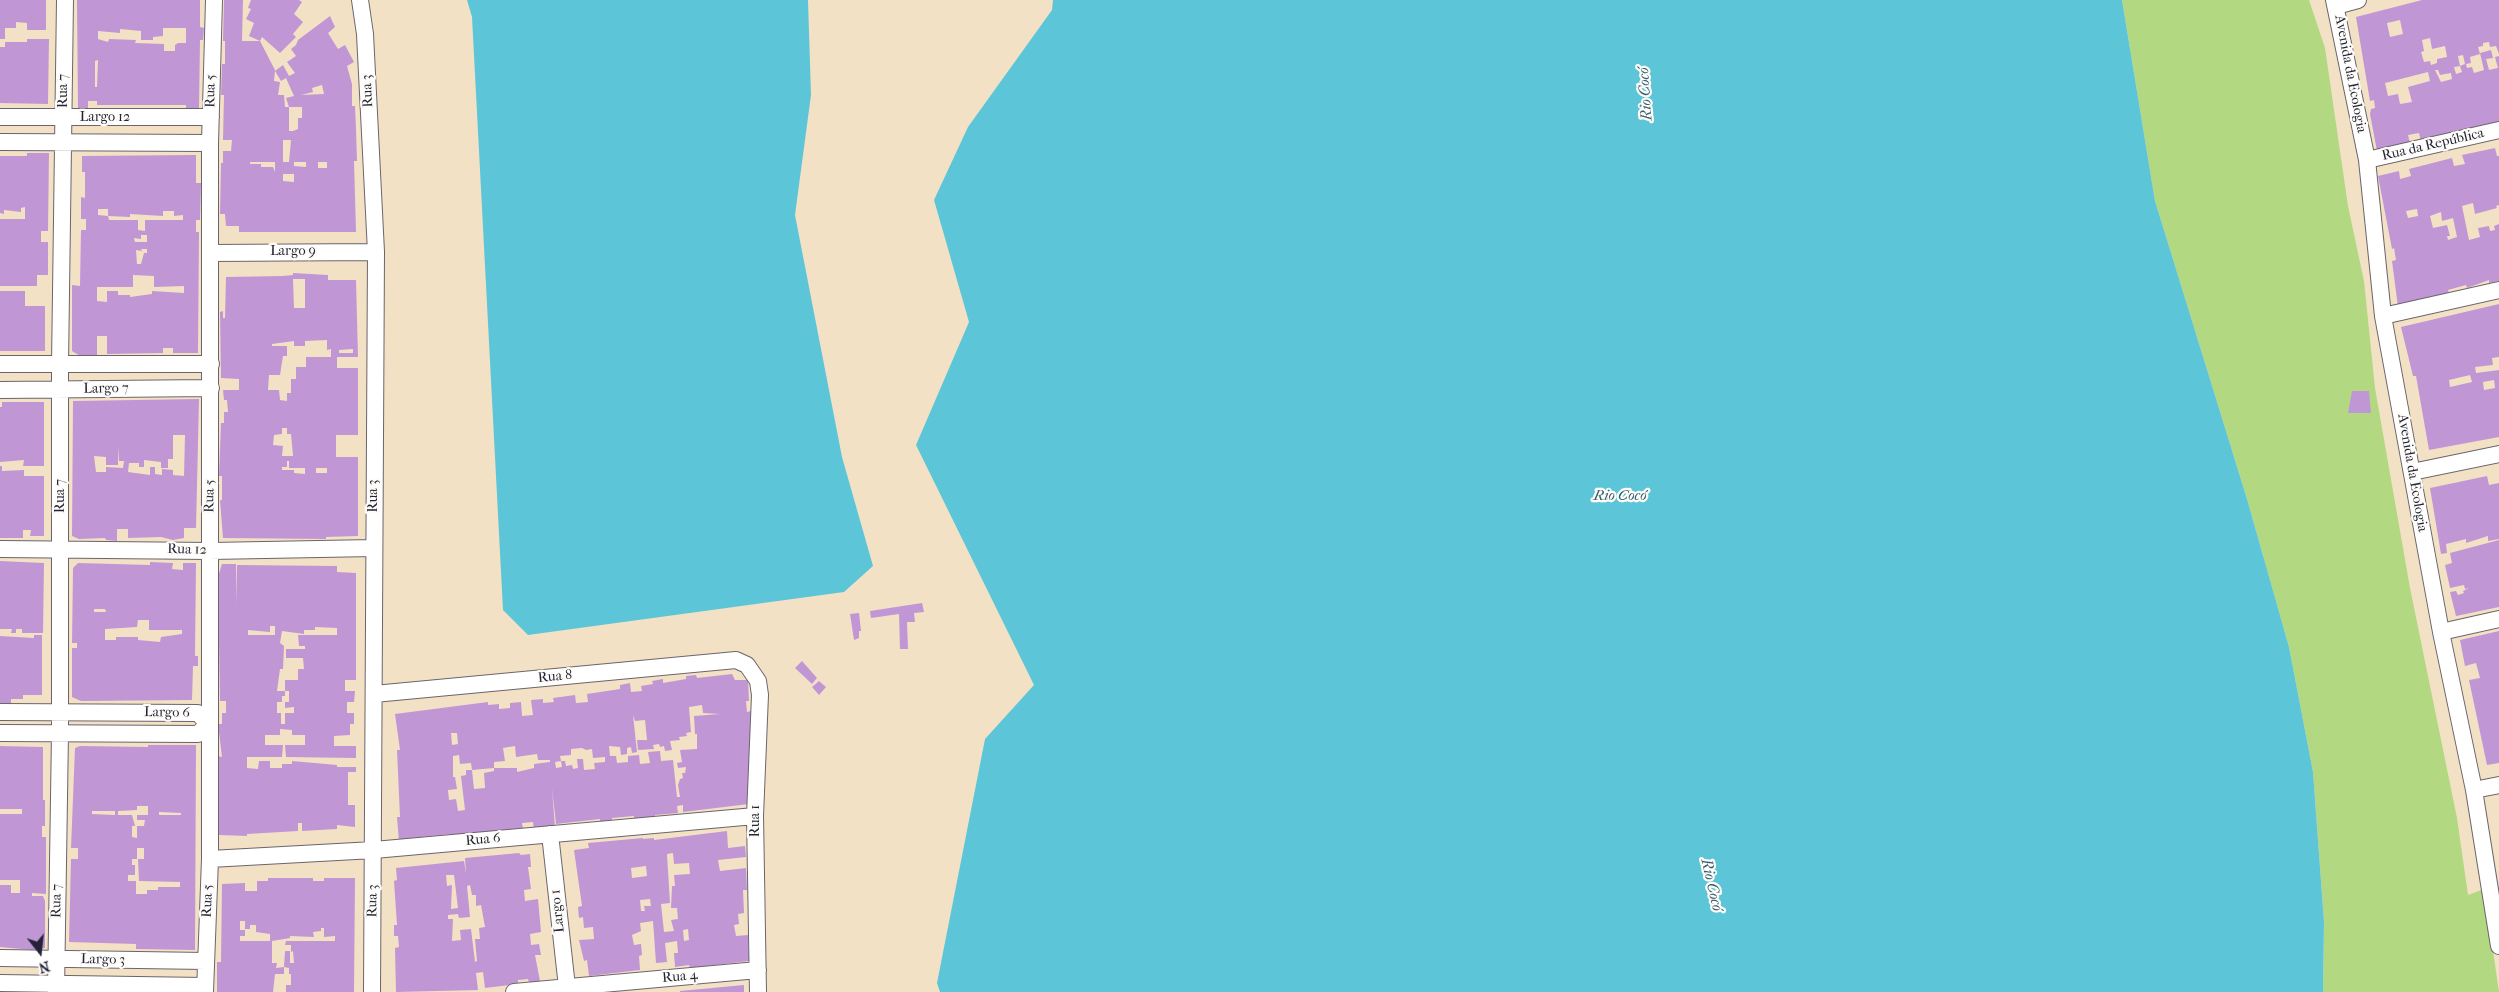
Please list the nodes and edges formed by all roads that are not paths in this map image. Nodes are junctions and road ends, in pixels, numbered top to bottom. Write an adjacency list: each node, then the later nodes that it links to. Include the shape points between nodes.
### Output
1 (65, 0): 8 (street, Rua 7)
2 (214, 0): 7 (street, Rua 5)
3 (360, 0): 15 (street, Rua 3, via 365,34)
4 (2358, 0): 5 (street)
5 (2335, 3): 13 (street, Avenida da Ecologia)
6 (0, 117): 8 (street, Largo 12)
7 (211, 117): 8 (street, Largo 12); 12 (street, Rua 5)
8 (64, 118): 11 (street, Rua 7)
9 (2499, 130): 13 (street, Rua da República)
10 (0, 142): 11 (street, Largo 12)
11 (64, 143): 12 (street, Largo 12); 20 (street, Rua 7)
12 (210, 143): 14 (street, Rua 5)
13 (2367, 160): 17 (street, Avenida da Ecologia)
14 (210, 252): 15 (street, Largo 9); 19 (street, Rua 5)
15 (376, 252): 26 (street, Rua 3)
16 (2499, 290): 17 (street)
17 (2383, 316): 25 (street, Avenida da Ecologia)
18 (0, 364): 20 (street, Largo 7)
19 (211, 364): 20 (street, Largo 7); 21 (street, Rua 5)
20 (60, 365): 23 (street, Rua 7)
21 (211, 388): 23 (street, Largo 7); 29 (street, Rua 5)
22 (0, 390): 23 (street, Largo 7)
23 (61, 390): 28 (street, Rua 7)
24 (2499, 454): 25 (street)
25 (2412, 472): 31 (street, Avenida da Ecologia)
26 (374, 548): 29 (street, Rua 12); 33 (street, Rua 3)
27 (0, 549): 28 (street, Rua 12)
28 (61, 549): 29 (street, Rua 12); 35 (street, Rua 7)
29 (210, 551): 36 (street, Rua 5)
30 (2499, 619): 31 (street)
31 (2441, 632): 40 (street, Avenida da Ecologia)
32 (736, 660): 33 (street, Rua 8); 41 (street, Rua 1, via 753,670 760,695)
33 (374, 694): 43 (street, Rua 3)
34 (0, 712): 35 (street, Largo 6)
35 (60, 712): 36 (street, Largo 6, via 198,713); 38 (street, Rua 7)
36 (208, 724): 38 (street, Largo 6, via 198,734); 44 (street, Rua 5)
37 (0, 733): 38 (street, Largo 6)
38 (60, 733): 47 (street, Rua 7)
39 (2499, 785): 40 (street)
40 (2474, 790): 45 (street, Avenida da Ecologia)
41 (755, 816): 42 (street, Rua 6); 49 (street, Rua 1)
42 (550, 834): 43 (street, Rua 6); 51 (street, Largo 1)
43 (374, 850): 44 (street, Rua 6); 54 (street, Rua 3)
44 (210, 858): 48 (street, Rua 5)
45 (2499, 946)
46 (0, 958): 47 (street, Largo 3)
47 (56, 959): 48 (street, Largo 3); 52 (street, Rua 7)
48 (206, 961): 53 (street, Rua 5)
49 (758, 970): 51 (street, Rua 4); 56 (street, Rua 1)
50 (0, 983): 52 (street, Largo 3)
51 (567, 987): 55 (street, Rua 4)
52 (56, 988): 53 (street, Largo 3)
53 (205, 989)
54 (372, 992)
55 (514, 992)
56 (758, 992)

